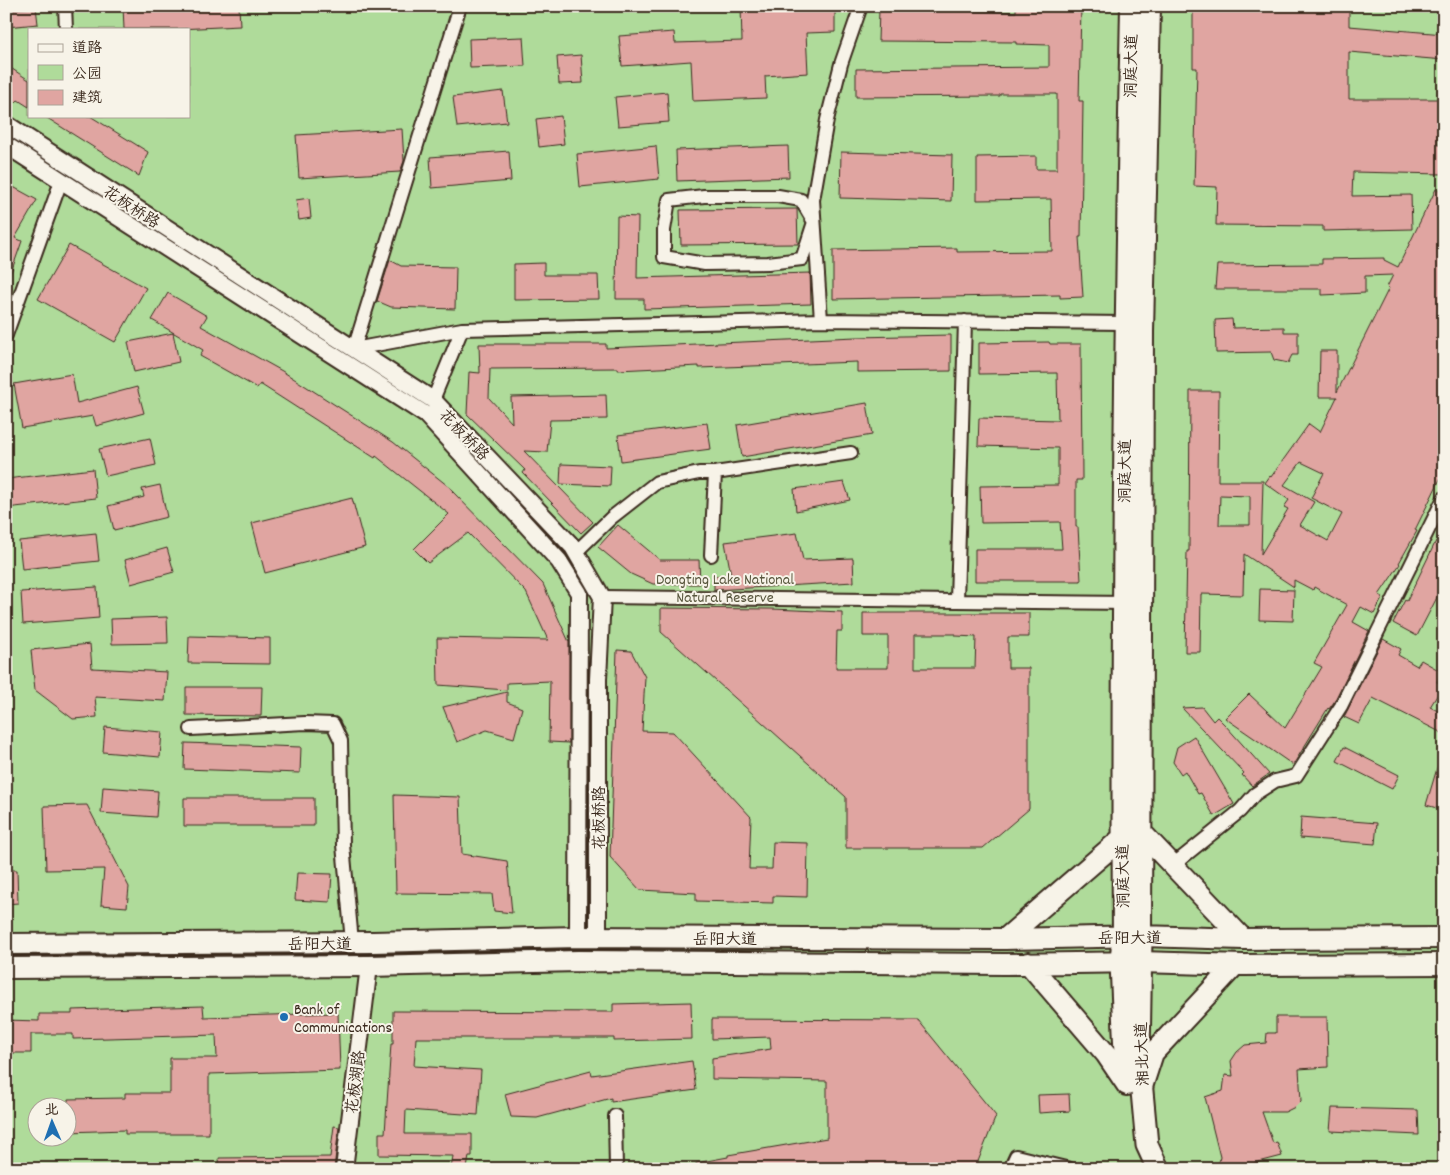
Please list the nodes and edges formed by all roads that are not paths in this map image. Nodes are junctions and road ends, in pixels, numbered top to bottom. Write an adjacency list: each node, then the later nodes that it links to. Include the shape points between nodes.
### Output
1 (65, 6): 6 (street)
2 (460, 6): 16 (street)
3 (861, 6): 10 (street, via 827,120 813,200)
4 (1131, 6): 13 (main road, 洞庭大道)
5 (1150, 6): 25 (main road, 洞庭大道)
6 (66, 28)
7 (6, 124): 16 (street, 花板桥路)
8 (6, 145): 9 (street, 花板桥路)
9 (60, 181): 15 (street); 31 (street, 花板桥路, via 426,416 559,561 579,594)
10 (814, 222): 10 (street, via 801,200 778,196 704,196 668,200 664,257 706,264 802,259); 11 (street)
11 (821, 320): 12 (street); 14 (street)
12 (965, 320): 13 (street); 24 (street)
13 (1125, 322): 25 (main road, 洞庭大道)
14 (462, 329): 16 (street); 17 (street)
15 (6, 335)
16 (354, 349): 17 (street, 花板桥路)
17 (433, 400): 21 (street, 花板桥路)
18 (851, 453): 19 (street)
19 (715, 473): 21 (street, via 657,482 611,518); 22 (street)
20 (1444, 498): 29 (street, via 1341,706 1296,776 1275,781 1255,794 1240,811)
21 (576, 552): 23 (street, 花板桥路)
22 (710, 555)
23 (602, 597): 24 (street); 31 (street, 花板桥路)
24 (957, 601): 25 (street)
25 (1133, 603): 27 (main road, 洞庭大道); 28 (main road, 洞庭大道)
26 (191, 729): 35 (street, via 333,724 340,741 343,845)
27 (1141, 832): 29 (main road); 30 (main road, 洞庭大道)
28 (1122, 838): 30 (main road, 洞庭大道); 34 (main road)
29 (1173, 865): 33 (main road)
30 (1132, 936): 33 (main road, 岳阳大道); 34 (main road, 岳阳大道); 37 (highway, 湘北大道)
31 (588, 938): 34 (main road, 岳阳大道); 35 (main road, 岳阳大道)
32 (1444, 938): 33 (main road, 岳阳大道)
33 (1244, 939)
34 (1005, 940)
35 (352, 942): 36 (main road, 岳阳大道)
36 (6, 944)
37 (1131, 962): 38 (main road, 岳阳大道); 40 (main road, 岳阳大道); 43 (highway, 湘北大道, via 1139,1059)
38 (1028, 963): 41 (main road, 岳阳大道, via 578,961); 43 (main road)
39 (1444, 964): 40 (main road, 岳阳大道)
40 (1235, 965): 43 (main road, via 1153,1053)
41 (369, 966): 42 (main road, 岳阳大道); 45 (street, 花板湖路)
42 (6, 968)
43 (1134, 1086): 49 (highway, 湘北大道, via 1133,1148); 50 (highway, 湘北大道, via 1147,1144)
44 (615, 1116): 46 (street)
45 (344, 1169)
46 (616, 1169)
47 (1010, 1169): 48 (street, via 1016,1156)
48 (1070, 1169)
49 (1142, 1169)
50 (1158, 1169)

